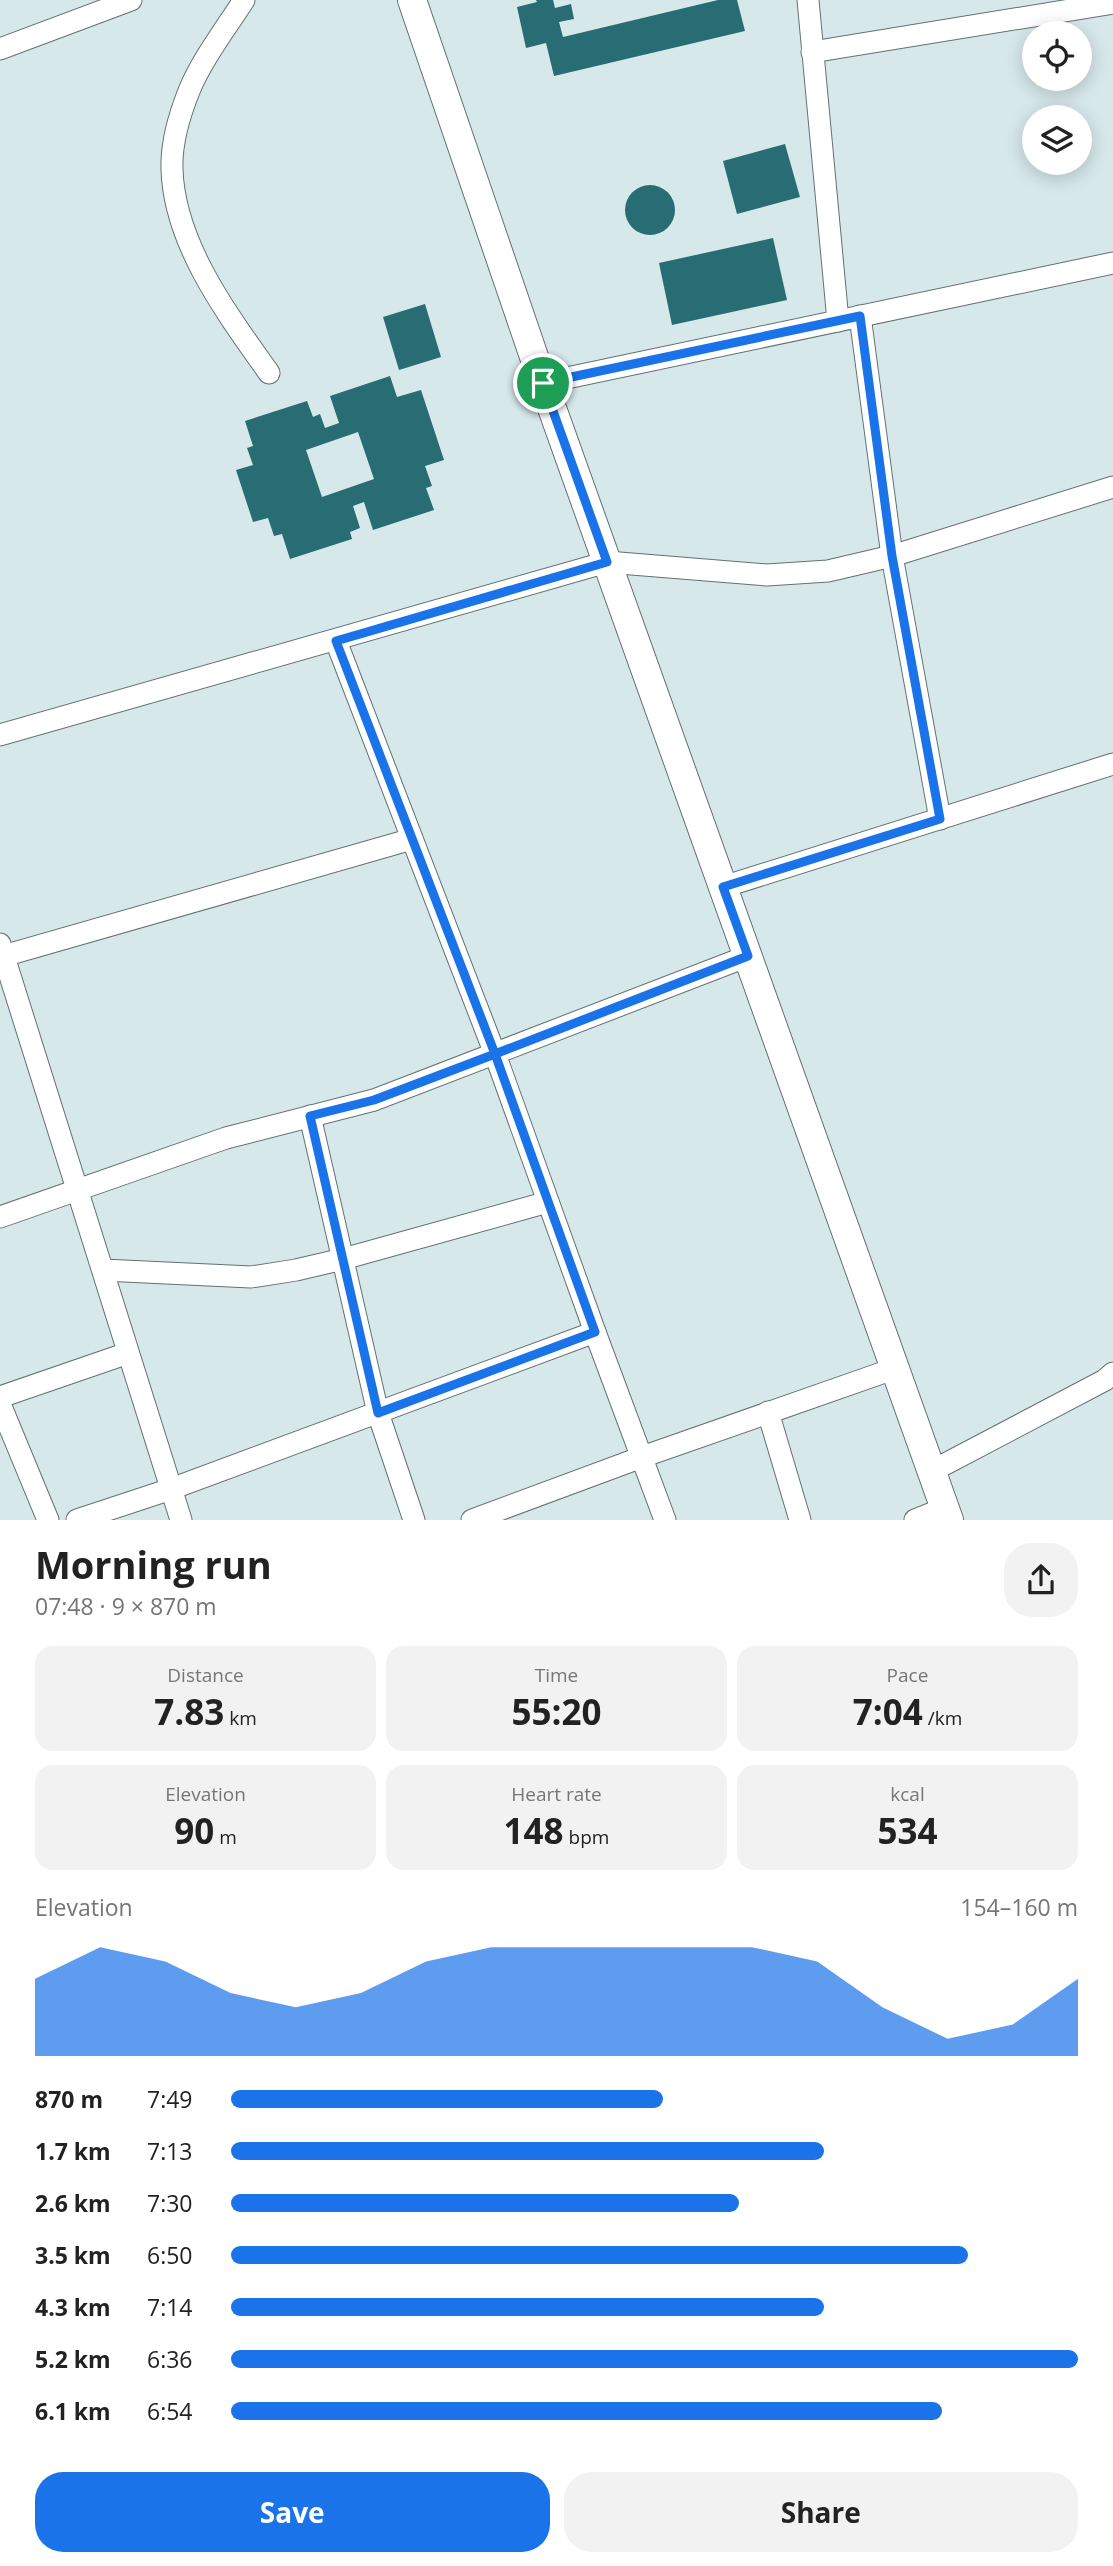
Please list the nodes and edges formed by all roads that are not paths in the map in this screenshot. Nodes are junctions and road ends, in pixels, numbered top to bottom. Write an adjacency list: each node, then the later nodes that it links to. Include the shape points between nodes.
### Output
1 (131, 0): 6 (street)
2 (244, 0): 11 (street, via 190,89 176,130 172,169 179,212 194,252 220,302)
3 (412, 0): 12 (street)
4 (808, 0): 7 (street)
5 (1113, 3): 7 (street)
6 (0, 49)
7 (812, 52): 10 (street)
8 (1113, 263): 9 (street)
9 (860, 316): 10 (street); 14 (street)
10 (838, 321): 12 (street)
11 (270, 373)
12 (543, 383): 15 (street)
13 (1113, 487): 14 (street)
14 (892, 556): 15 (street, via 828,571 767,575); 19 (street)
15 (607, 562): 16 (street); 21 (street)
16 (336, 641): 17 (street); 20 (street)
17 (0, 735)
18 (1113, 764): 19 (street)
19 (940, 819): 21 (street)
20 (412, 839): 22 (street); 24 (street)
21 (723, 887): 23 (street)
22 (1, 953): 26 (street)
23 (748, 956): 24 (street); 33 (street)
24 (495, 1054): 25 (street, via 374,1100); 27 (street)
25 (310, 1116): 26 (street, via 226,1138); 29 (street)
26 (78, 1189): 28 (street); 30 (street)
27 (548, 1202): 29 (street); 31 (street)
28 (0, 1217)
29 (343, 1259): 30 (street, via 251,1277); 38 (street)
30 (103, 1270): 32 (street)
31 (595, 1332): 38 (street); 39 (street)
32 (128, 1353): 35 (street); 41 (street)
33 (895, 1368): 37 (street); 40 (street)
34 (1113, 1373): 40 (street)
35 (0, 1397)
36 (0, 1404): 43 (street)
37 (768, 1412): 39 (street); 49 (street)
38 (378, 1413): 41 (street); 46 (street)
39 (642, 1457): 47 (street); 48 (street)
40 (932, 1471): 42 (street)
41 (171, 1489): 44 (street); 45 (street)
42 (947, 1514): 50 (street)
43 (48, 1520)
44 (77, 1520)
45 (181, 1520)
46 (414, 1520)
47 (472, 1520)
48 (665, 1520)
49 (800, 1520)
50 (915, 1520)

